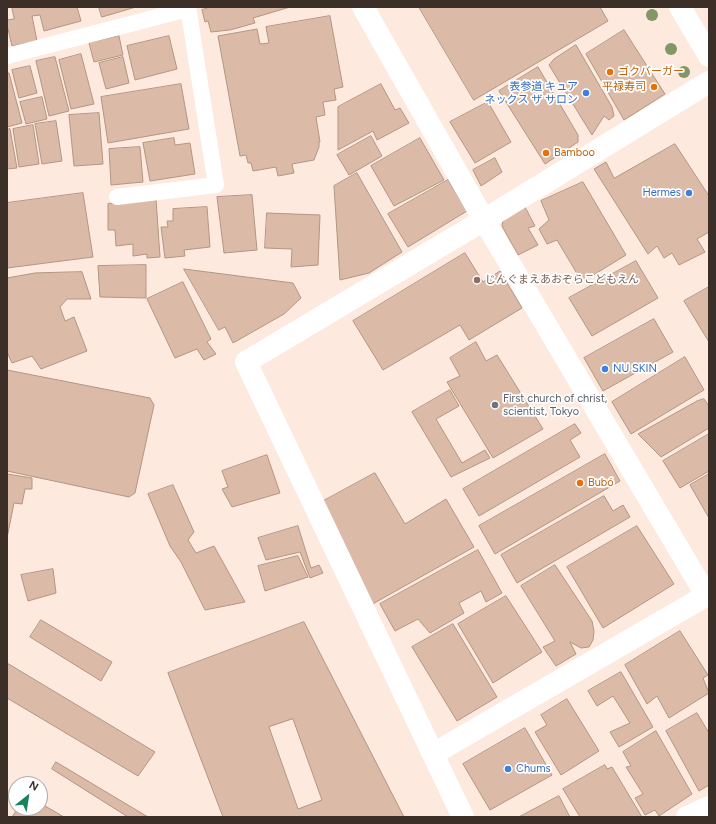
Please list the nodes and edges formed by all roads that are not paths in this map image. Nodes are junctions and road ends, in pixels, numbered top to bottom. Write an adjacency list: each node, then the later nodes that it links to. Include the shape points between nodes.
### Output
1 (364, 7): 8 (street)
2 (680, 7): 5 (street)
3 (188, 8): 4 (lane); 7 (lane, via 216,185)
4 (7, 56)
5 (709, 56)
6 (709, 82): 8 (street)
7 (118, 197)
8 (484, 220): 9 (street); 10 (street, via 246,362)
9 (708, 594): 10 (street)
10 (433, 754): 12 (street)
11 (709, 807): 13 (street)
12 (463, 817)
13 (687, 817)

